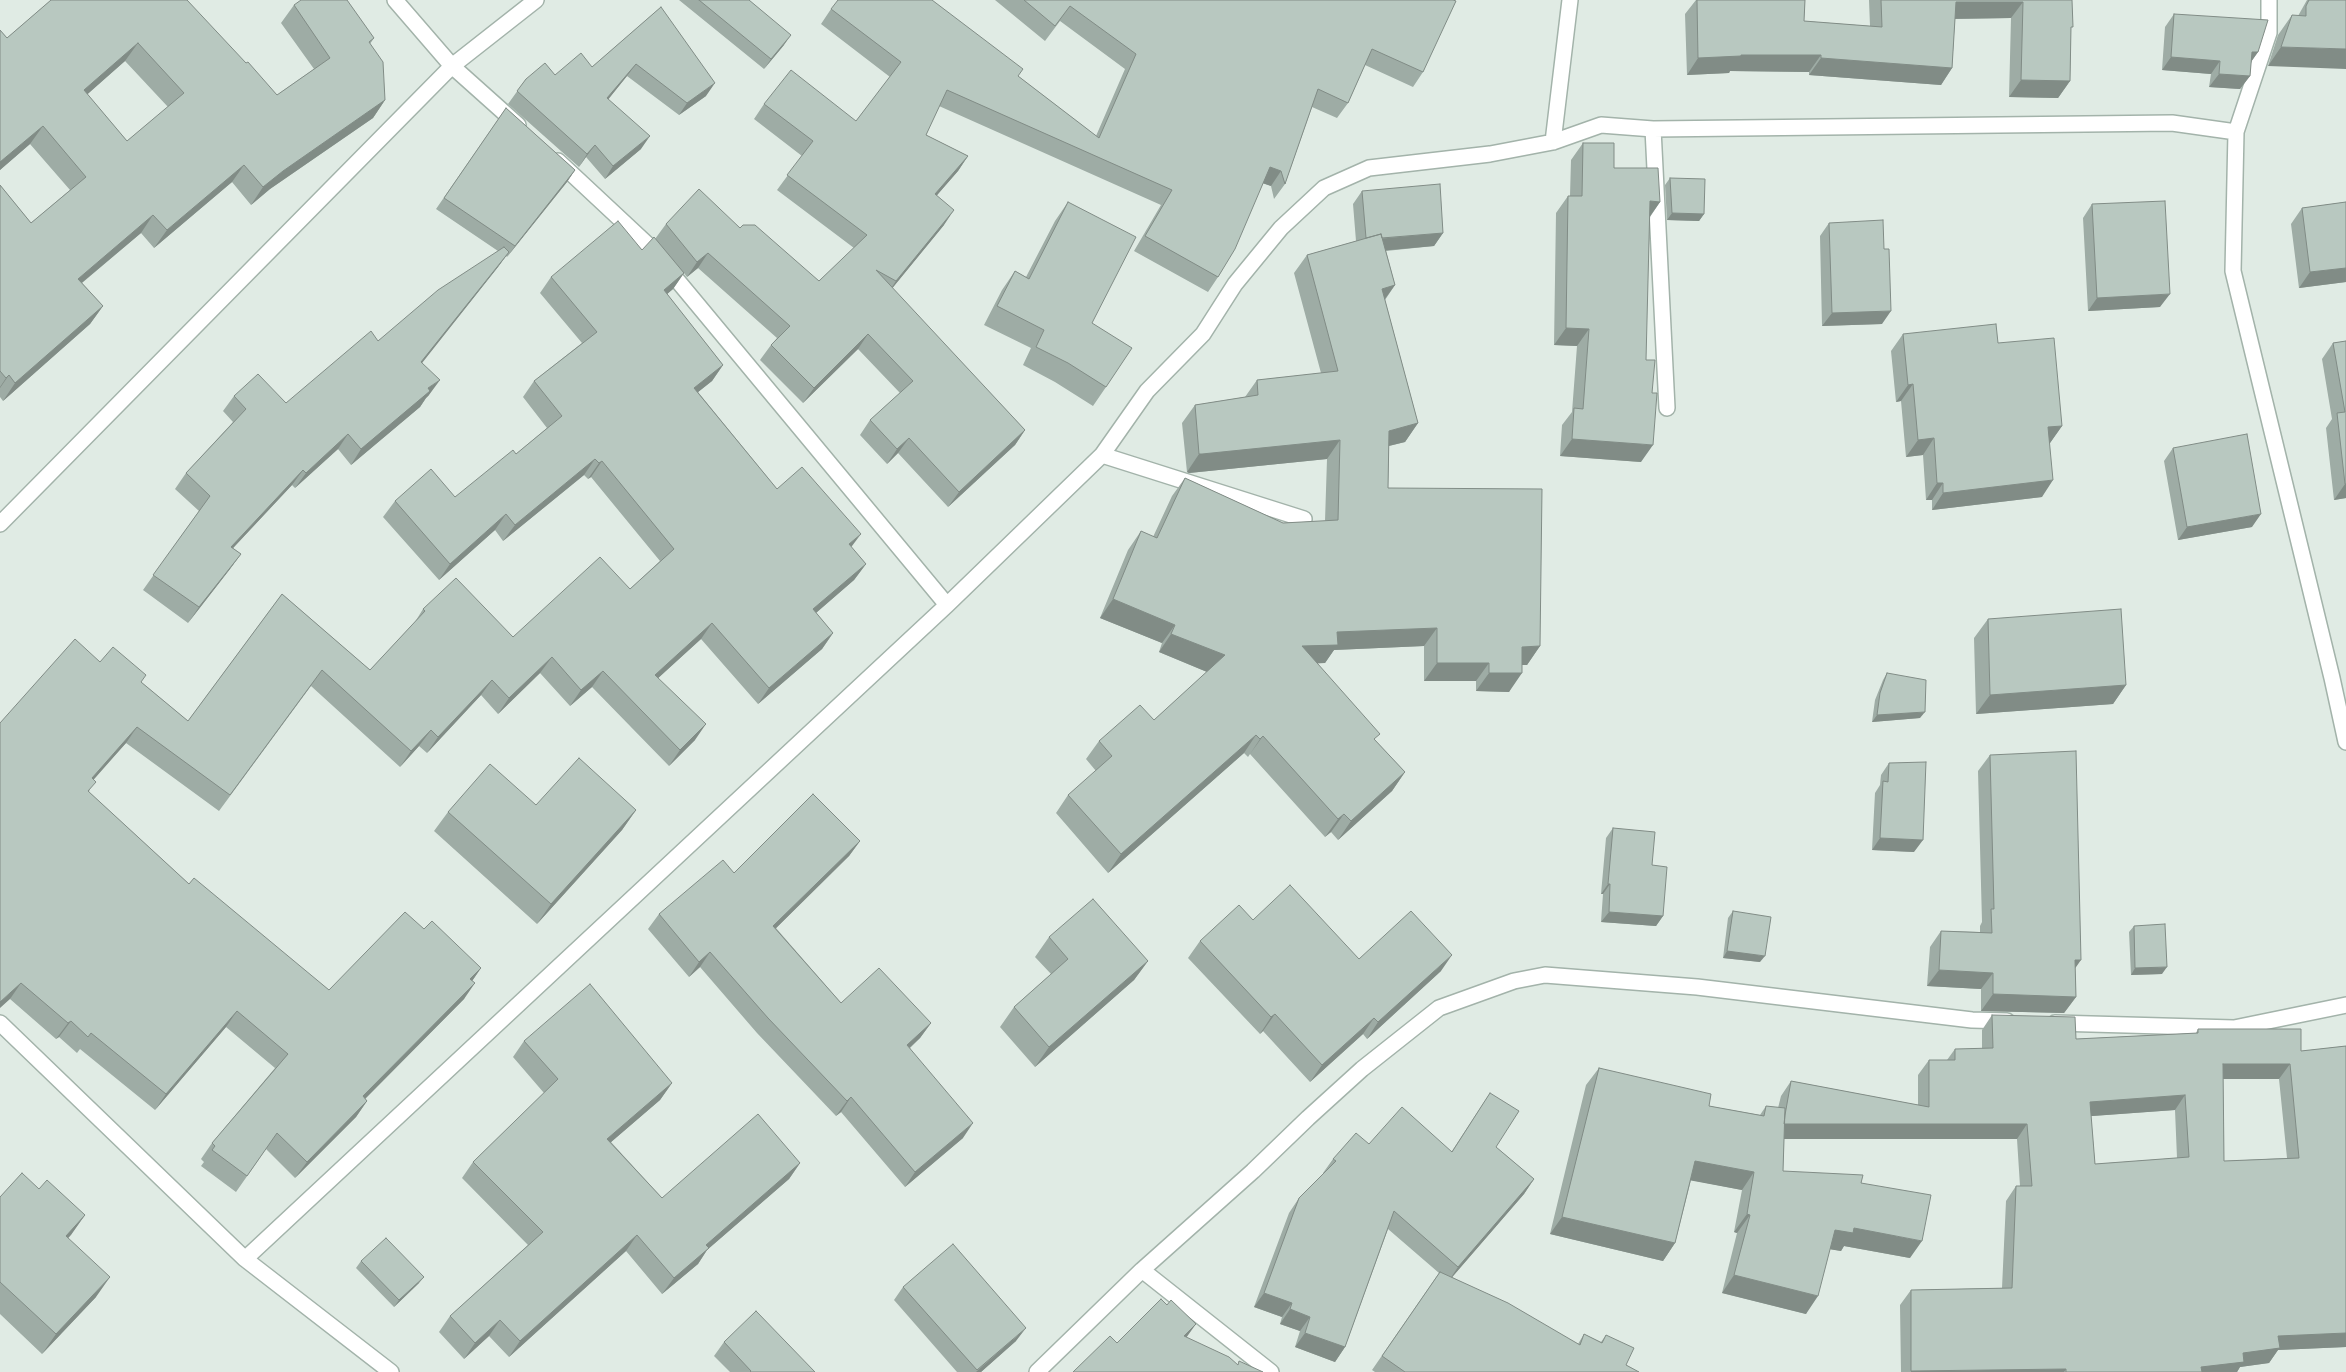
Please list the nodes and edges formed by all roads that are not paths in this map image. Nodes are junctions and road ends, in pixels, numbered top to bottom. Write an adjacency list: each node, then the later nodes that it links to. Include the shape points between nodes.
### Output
1 (395, 0): 5 (street)
2 (536, 0): 5 (street)
3 (2269, 0): 8 (street, via 2269,33)
4 (1566, 2): 9 (street)
5 (452, 66): 7 (street); 14 (street)
6 (1652, 129): 8 (street, via 2172,123); 9 (street, via 1601,125); 11 (street)
7 (526, 132)
8 (2236, 132): 16 (street, via 2234,271)
9 (1553, 142): 12 (street, via 1490,154 1368,168 1324,188 1281,228 1235,284 1203,334 1146,391)
10 (548, 152): 15 (street, via 648,245)
11 (1666, 408)
12 (1102, 455): 13 (street); 15 (street)
13 (1304, 519)
14 (0, 524)
15 (947, 605): 21 (street)
16 (2346, 742)
17 (2346, 1005): 19 (street, via 2234,1028)
18 (2021, 1022): 22 (street, via 1972,1020 1687,986 1545,975 1514,981 1439,1008 1362,1069)
19 (2040, 1022)
20 (0, 1023): 21 (street)
21 (245, 1259): 23 (street)
22 (1142, 1270): 24 (street); 25 (street)
23 (391, 1372)
24 (1037, 1372)
25 (1271, 1372)

